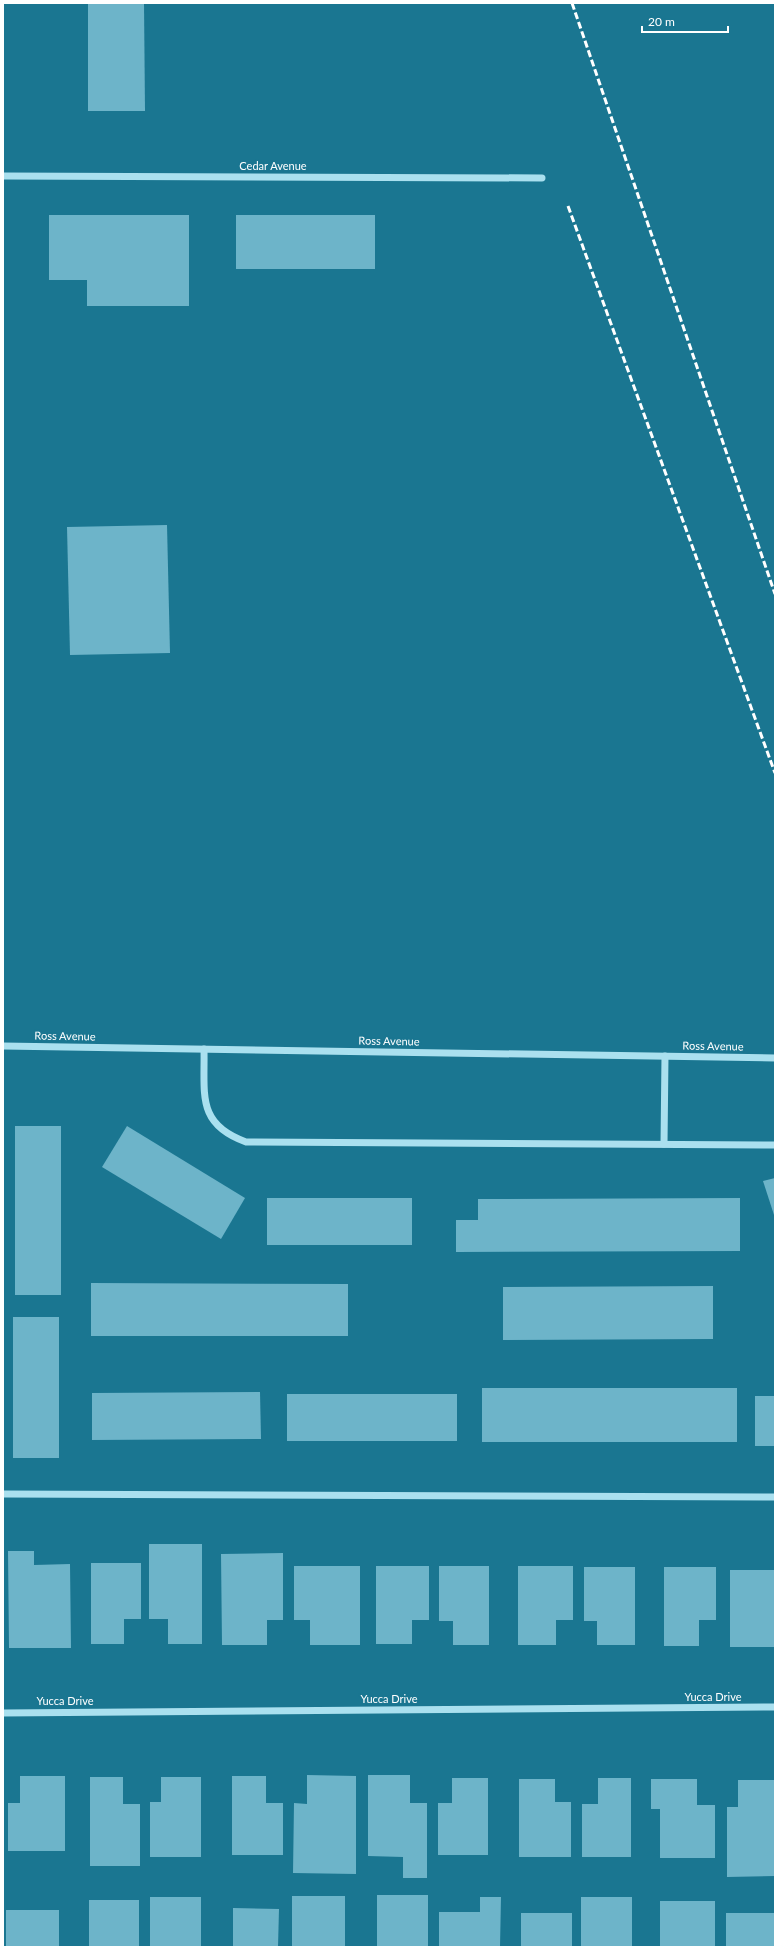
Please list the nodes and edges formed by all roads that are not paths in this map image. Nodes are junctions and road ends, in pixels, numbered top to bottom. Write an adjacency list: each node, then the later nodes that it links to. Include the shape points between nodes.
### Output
1 (3, 176): 2 (street, Cedar Avenue)
2 (542, 178)
3 (3, 1046): 4 (street, Ross Avenue)
4 (204, 1049): 5 (street, Ross Avenue); 7 (street, via 207,1111 217,1127 246,1142)
5 (665, 1056): 6 (street, Ross Avenue); 7 (street)
6 (775, 1058)
7 (664, 1144): 8 (street)
8 (775, 1145)
9 (3, 1494): 10 (street)
10 (775, 1497)
11 (775, 1707): 12 (street, Yucca Drive)
12 (3, 1713)

